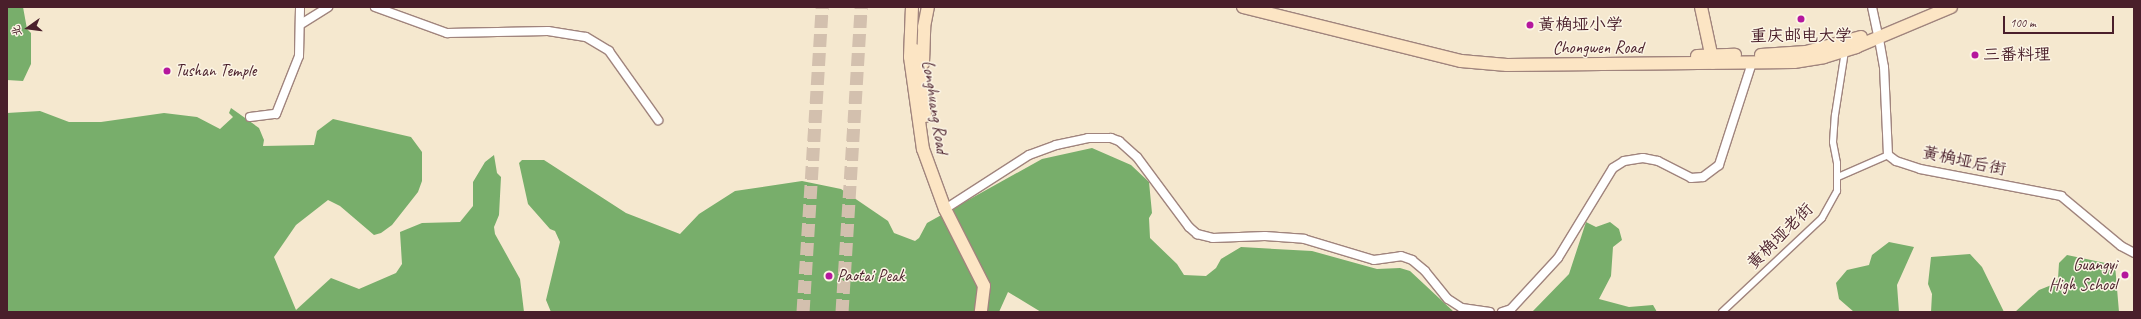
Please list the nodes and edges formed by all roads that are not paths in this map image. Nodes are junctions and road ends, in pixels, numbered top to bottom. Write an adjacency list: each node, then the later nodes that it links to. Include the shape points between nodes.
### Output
1 (300, 7): 13 (street)
2 (328, 7): 13 (street)
3 (375, 7): 20 (street, via 447,33 548,32 586,37 609,50)
4 (912, 7): 18 (main road, Longhuang Road, via 910,43)
5 (916, 7): 18 (main road, Longhuang Road, via 914,42)
6 (928, 7): 18 (main road)
7 (1243, 7): 16 (main road, Chongwen Road, via 1461,61 1484,64)
8 (1285, 7): 16 (main road, Chongwen Road, via 1477,55)
9 (1701, 7): 16 (main road)
10 (1872, 7): 14 (street)
11 (1932, 7): 14 (main road, Chongwen Road)
12 (1951, 7): 14 (main road, Chongwen Road)
13 (301, 24): 19 (street, via 299,56 276,114)
14 (1878, 35): 15 (main road, Chongwen Road); 16 (main road, Chongwen Road, via 1806,52); 21 (street, via 1884,67)
15 (1845, 51): 17 (main road, Chongwen Road, via 1794,62); 22 (street, 黄桷垭老街, via 1833,135)
16 (1712, 60): 17 (main road, Chongwen Road)
17 (1752, 63): 27 (street, via 1719,165 1703,177 1691,178 1658,161 1643,158 1624,161 1613,168 1558,258 1511,309)
18 (918, 82): 23 (main road, Longhuang Road, via 925,159)
19 (250, 117)
20 (658, 120)
21 (1888, 156): 22 (street); 24 (street, 黄桷垭后街, via 1920,169 2061,196 2121,246)
22 (1838, 177): 28 (street, 黄桷垭老街, via 1837,191 1822,218)
23 (945, 209): 25 (main road, Longhuang Road, via 984,286); 26 (street, via 1029,155 1056,145 1088,138 1111,138 1119,141 1137,157 1189,227 1197,234 1213,238 1265,236 1304,239 1374,260 1400,256 1412,260 1425,271 1448,299 1462,308)
24 (2134, 252)
25 (981, 312)
26 (1490, 312)
27 (1502, 312)
28 (1722, 312)

